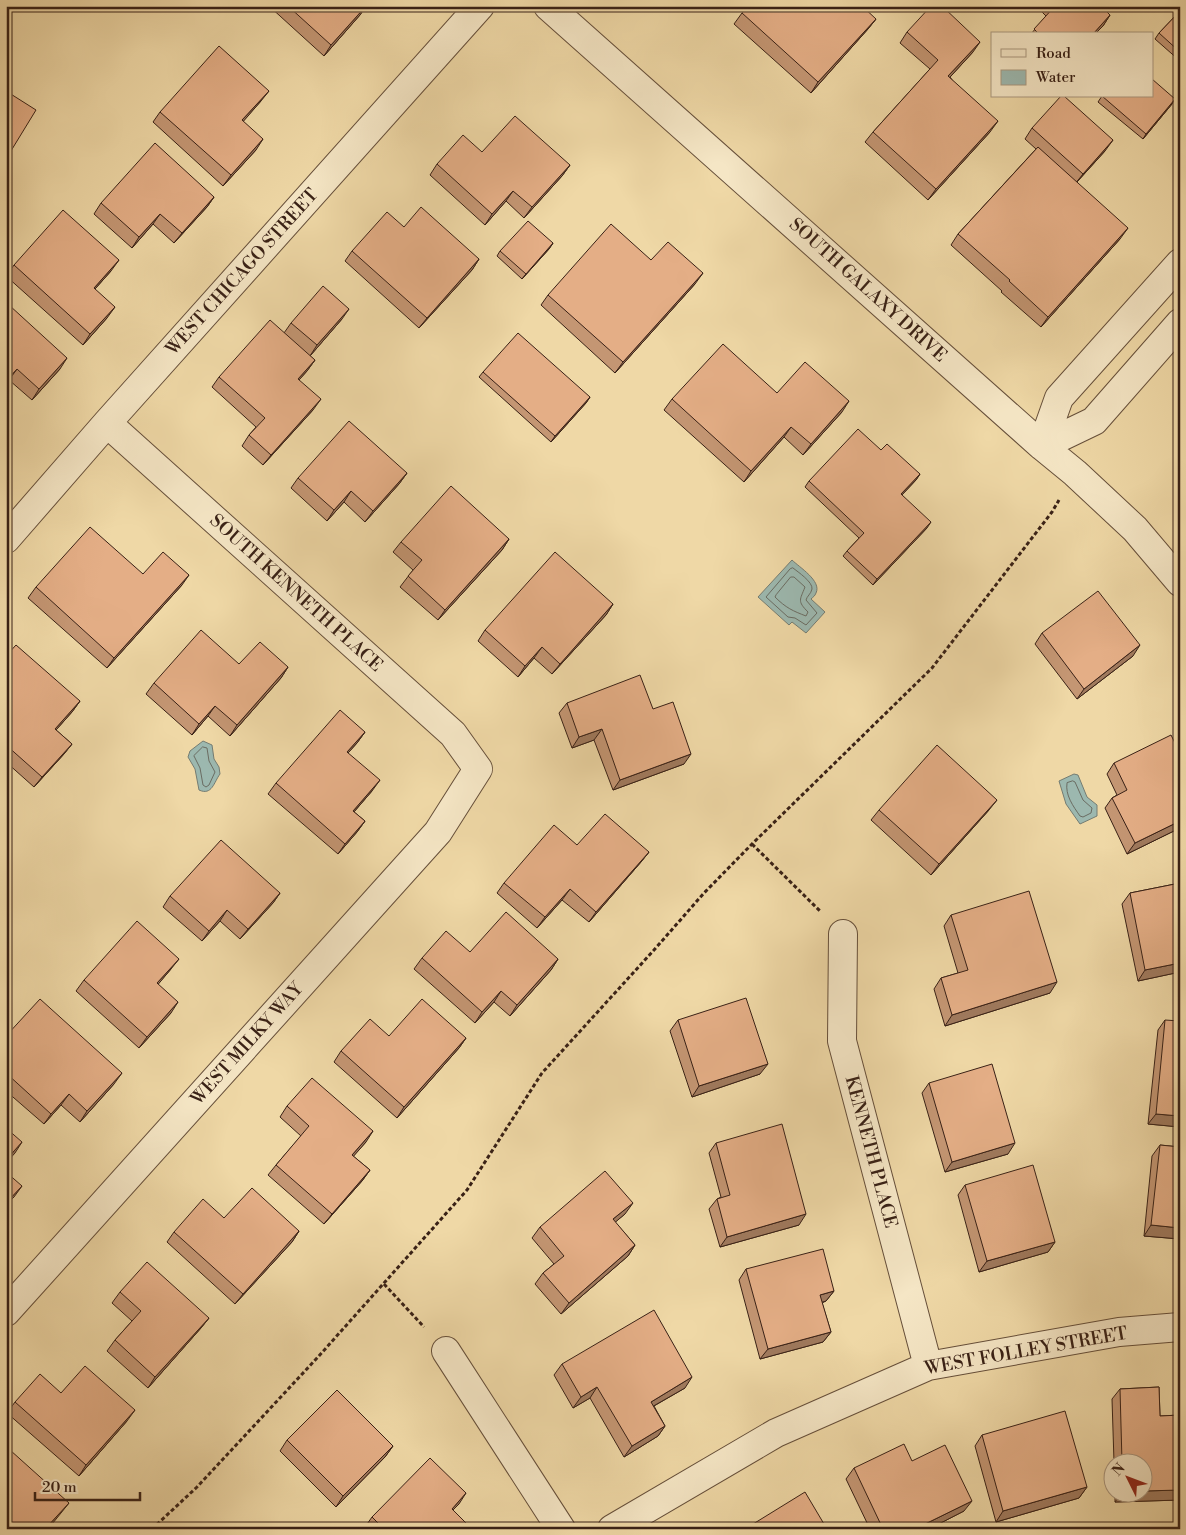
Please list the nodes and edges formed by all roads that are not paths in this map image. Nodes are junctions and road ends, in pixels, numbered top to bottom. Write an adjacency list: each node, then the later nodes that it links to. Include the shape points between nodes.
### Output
1 (480, 6): 5 (street, WEST CHICAGO STREET)
2 (548, 6): 6 (street, SOUTH GALAXY DRIVE)
3 (1180, 264): 6 (street, via 1059,398)
4 (1180, 323): 6 (street, via 1094,422)
5 (107, 423): 7 (street, WEST CHICAGO STREET); 9 (street, SOUTH KENNETH PLACE, via 453,734)
6 (1042, 446): 8 (street, SOUTH GALAXY DRIVE, via 1136,530)
7 (6, 539)
8 (1180, 582)
9 (478, 769): 11 (street, WEST MILKY WAY, via 438,832)
10 (843, 934): 14 (street, KENNETH PLACE, via 842,1041)
11 (6, 1312)
12 (1180, 1327): 14 (street, WEST FOLLEY STREET, via 1118,1332)
13 (446, 1351): 15 (street)
14 (928, 1366): 16 (street, WEST FOLLEY STREET, via 776,1433)
15 (561, 1529)
16 (612, 1529)

